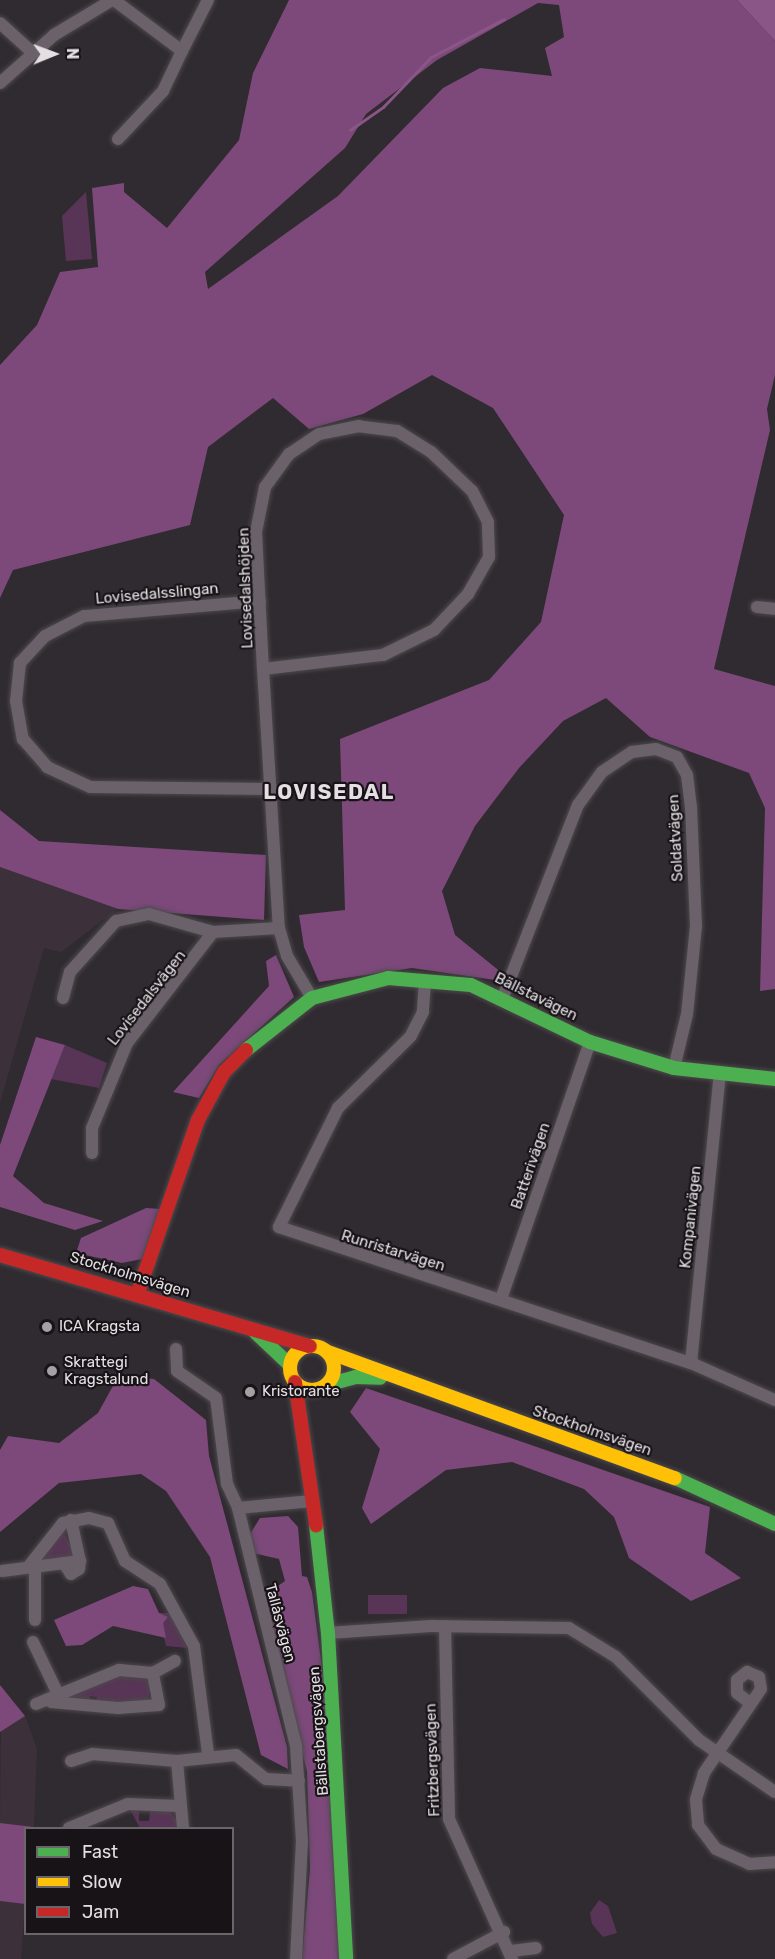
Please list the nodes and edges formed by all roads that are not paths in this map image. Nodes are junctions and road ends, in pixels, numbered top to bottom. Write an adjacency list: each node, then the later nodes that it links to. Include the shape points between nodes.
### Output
1 (113, 0): 4 (street); 5 (street)
2 (208, 0): 4 (street)
3 (0, 23): 5 (street)
4 (182, 51): 7 (street, via 162,91)
5 (33, 53): 6 (street)
6 (0, 83)
7 (118, 139)
8 (260, 601): 11 (street, Lovisedalshöjden); 11 (street, Lovisedalshöjden, via 256,532 265,487 289,454 319,434 359,426 397,430 431,452 472,491 488,522 489,557 468,594 434,630 383,655); 12 (street, Lovisedalsslingan, via 84,616 45,636 20,663 16,701 22,739 47,767 90,787)
9 (757, 607): 10 (street)
10 (775, 609)
11 (263, 669): 12 (street, Lovisedalshöjden)
12 (271, 789): 13 (street, Lovisedalshöjden)
13 (279, 928): 14 (street); 18 (street, Lovisedalshöjden, via 287,956)
14 (213, 932): 17 (street, via 149,914 116,921 70,972); 23 (street, Lovisedalsvägen, via 127,1043 92,1128)
15 (425, 981): 16 (street, Bällstavägen, via 471,986); 18 (street, Bällstavägen, via 388,978); 26 (street, Runristarvägen, via 423,1012 411,1036 338,1108 279,1227 326,1247)
16 (503, 997): 19 (street, Bällstavägen); 20 (street, Soldatvägen, via 584,797 602,772 632,752 656,749 677,757 687,774 691,807 696,926 687,1014)
17 (63, 998)
18 (312, 998): 25 (street, Bällstavägen, via 260,1035 224,1072 198,1120)
19 (590, 1042): 20 (street, Bällstavägen); 26 (street, Batterivägen)
20 (674, 1068): 21 (street, Bällstavägen)
21 (720, 1074): 22 (street, Bällstavägen); 31 (street, Kompanivägen)
22 (775, 1079)
23 (92, 1153)
24 (0, 1255): 25 (street, Stockholmsvägen)
25 (137, 1295): 27 (street, Stockholmsvägen)
26 (501, 1299): 31 (street, Runristarvägen)
27 (249, 1328): 28 (street, Stockholmsvägen); 32 (street, Stockholmsvägen)
28 (310, 1346): 30 (street); 32 (street, via 296,1353)
29 (176, 1349): 39 (street, via 177,1371 216,1398 220,1451)
30 (328, 1352): 33 (street, Stockholmsvägen); 35 (street, via 334,1371)
31 (691, 1363): 36 (street, Runristarvägen)
32 (290, 1365): 34 (street)
33 (393, 1379): 35 (street, Stockholmsvägen, via 355,1377); 41 (street, Stockholmsvägen, via 667,1474)
34 (295, 1382): 35 (street); 37 (street, Bällstabergsvägen)
35 (322, 1387): 37 (street, Bällstabergsvägen)
36 (775, 1400)
37 (307, 1442): 38 (street, Bällstabergsvägen)
38 (312, 1501): 39 (street); 46 (street, Bällstabergsvägen)
39 (238, 1508): 57 (street, Tallåsvägen)
40 (72, 1520): 42 (street, via 29,1559); 42 (street, via 80,1561); 53 (street, via 105,1519 125,1561 160,1584 194,1646)
41 (775, 1524)
42 (32, 1566): 43 (street); 44 (street)
43 (2, 1571)
44 (35, 1620)
45 (445, 1626): 46 (street); 54 (street, via 569,1628 616,1657); 63 (street, Fritzbergsvägen, via 449,1819)
46 (328, 1633): 67 (street, Bällstabergsvägen)
47 (33, 1642): 50 (street)
48 (176, 1660): 49 (street)
49 (153, 1673): 50 (street, via 119,1670); 50 (street, via 159,1705 118,1708)
50 (55, 1699): 52 (street)
51 (750, 1703): 54 (street)
52 (36, 1704)
53 (208, 1754): 56 (street); 57 (street, via 236,1755 273,1782)
54 (718, 1755): 58 (street); 62 (street, via 704,1773 696,1800 698,1825 716,1849 749,1864)
55 (71, 1761): 56 (street, via 92,1754)
56 (177, 1761): 59 (street)
57 (299, 1781): 66 (street, Tallåsvägen, via 302,1903)
58 (775, 1792)
59 (178, 1806): 60 (street, via 128,1804); 61 (street)
60 (71, 1827)
61 (183, 1827)
62 (775, 1862)
63 (504, 1932): 65 (street, Fritzbergsvägen); 68 (street)
64 (536, 1948): 65 (street, Fritzbergsvägen)
65 (511, 1955)
66 (296, 1959)
67 (346, 1959)
68 (453, 1959)

